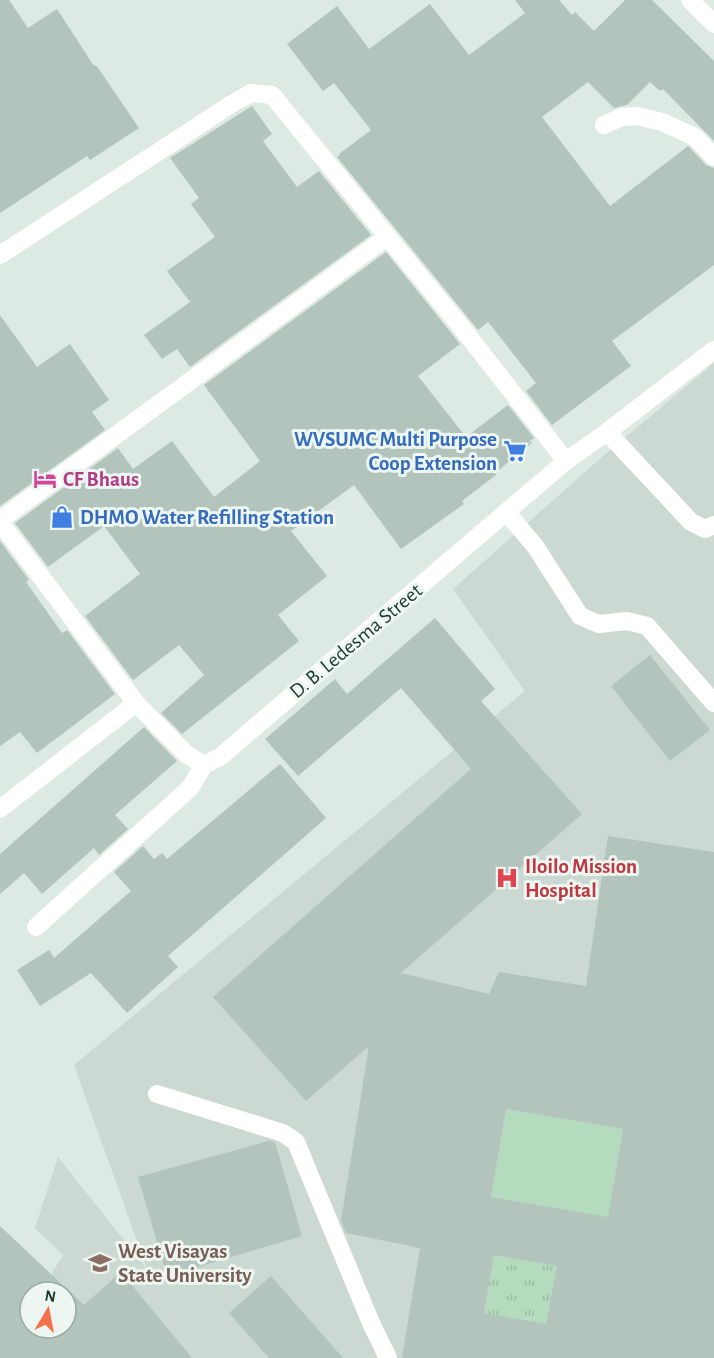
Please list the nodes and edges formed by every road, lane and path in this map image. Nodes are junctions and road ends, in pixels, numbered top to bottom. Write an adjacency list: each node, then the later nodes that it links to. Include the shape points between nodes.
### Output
1 (690, 0): 2 (street)
2 (714, 24)
3 (604, 125): 4 (street, via 637,116 662,122 695,137)
4 (714, 157)
5 (387, 237): 6 (street, via 272,95 251,93); 9 (street); 11 (street)
6 (0, 255)
7 (714, 350): 8 (street, D. B. Ledesma Street)
8 (607, 432): 9 (street, D. B. Ledesma Street); 12 (street, via 691,522 705,529)
9 (566, 461): 10 (street, D. B. Ledesma Street)
10 (506, 512): 14 (street, via 535,546 580,616 599,624 627,621 647,626); 15 (street, D. B. Ledesma Street, via 220,757)
11 (0, 521): 13 (street)
12 (714, 525)
13 (136, 703): 15 (street, via 186,754); 16 (street)
14 (714, 703)
15 (204, 765): 17 (street, via 190,788)
16 (0, 809)
17 (36, 927)
18 (157, 1094): 19 (street, via 284,1133 296,1142)
19 (388, 1358)

